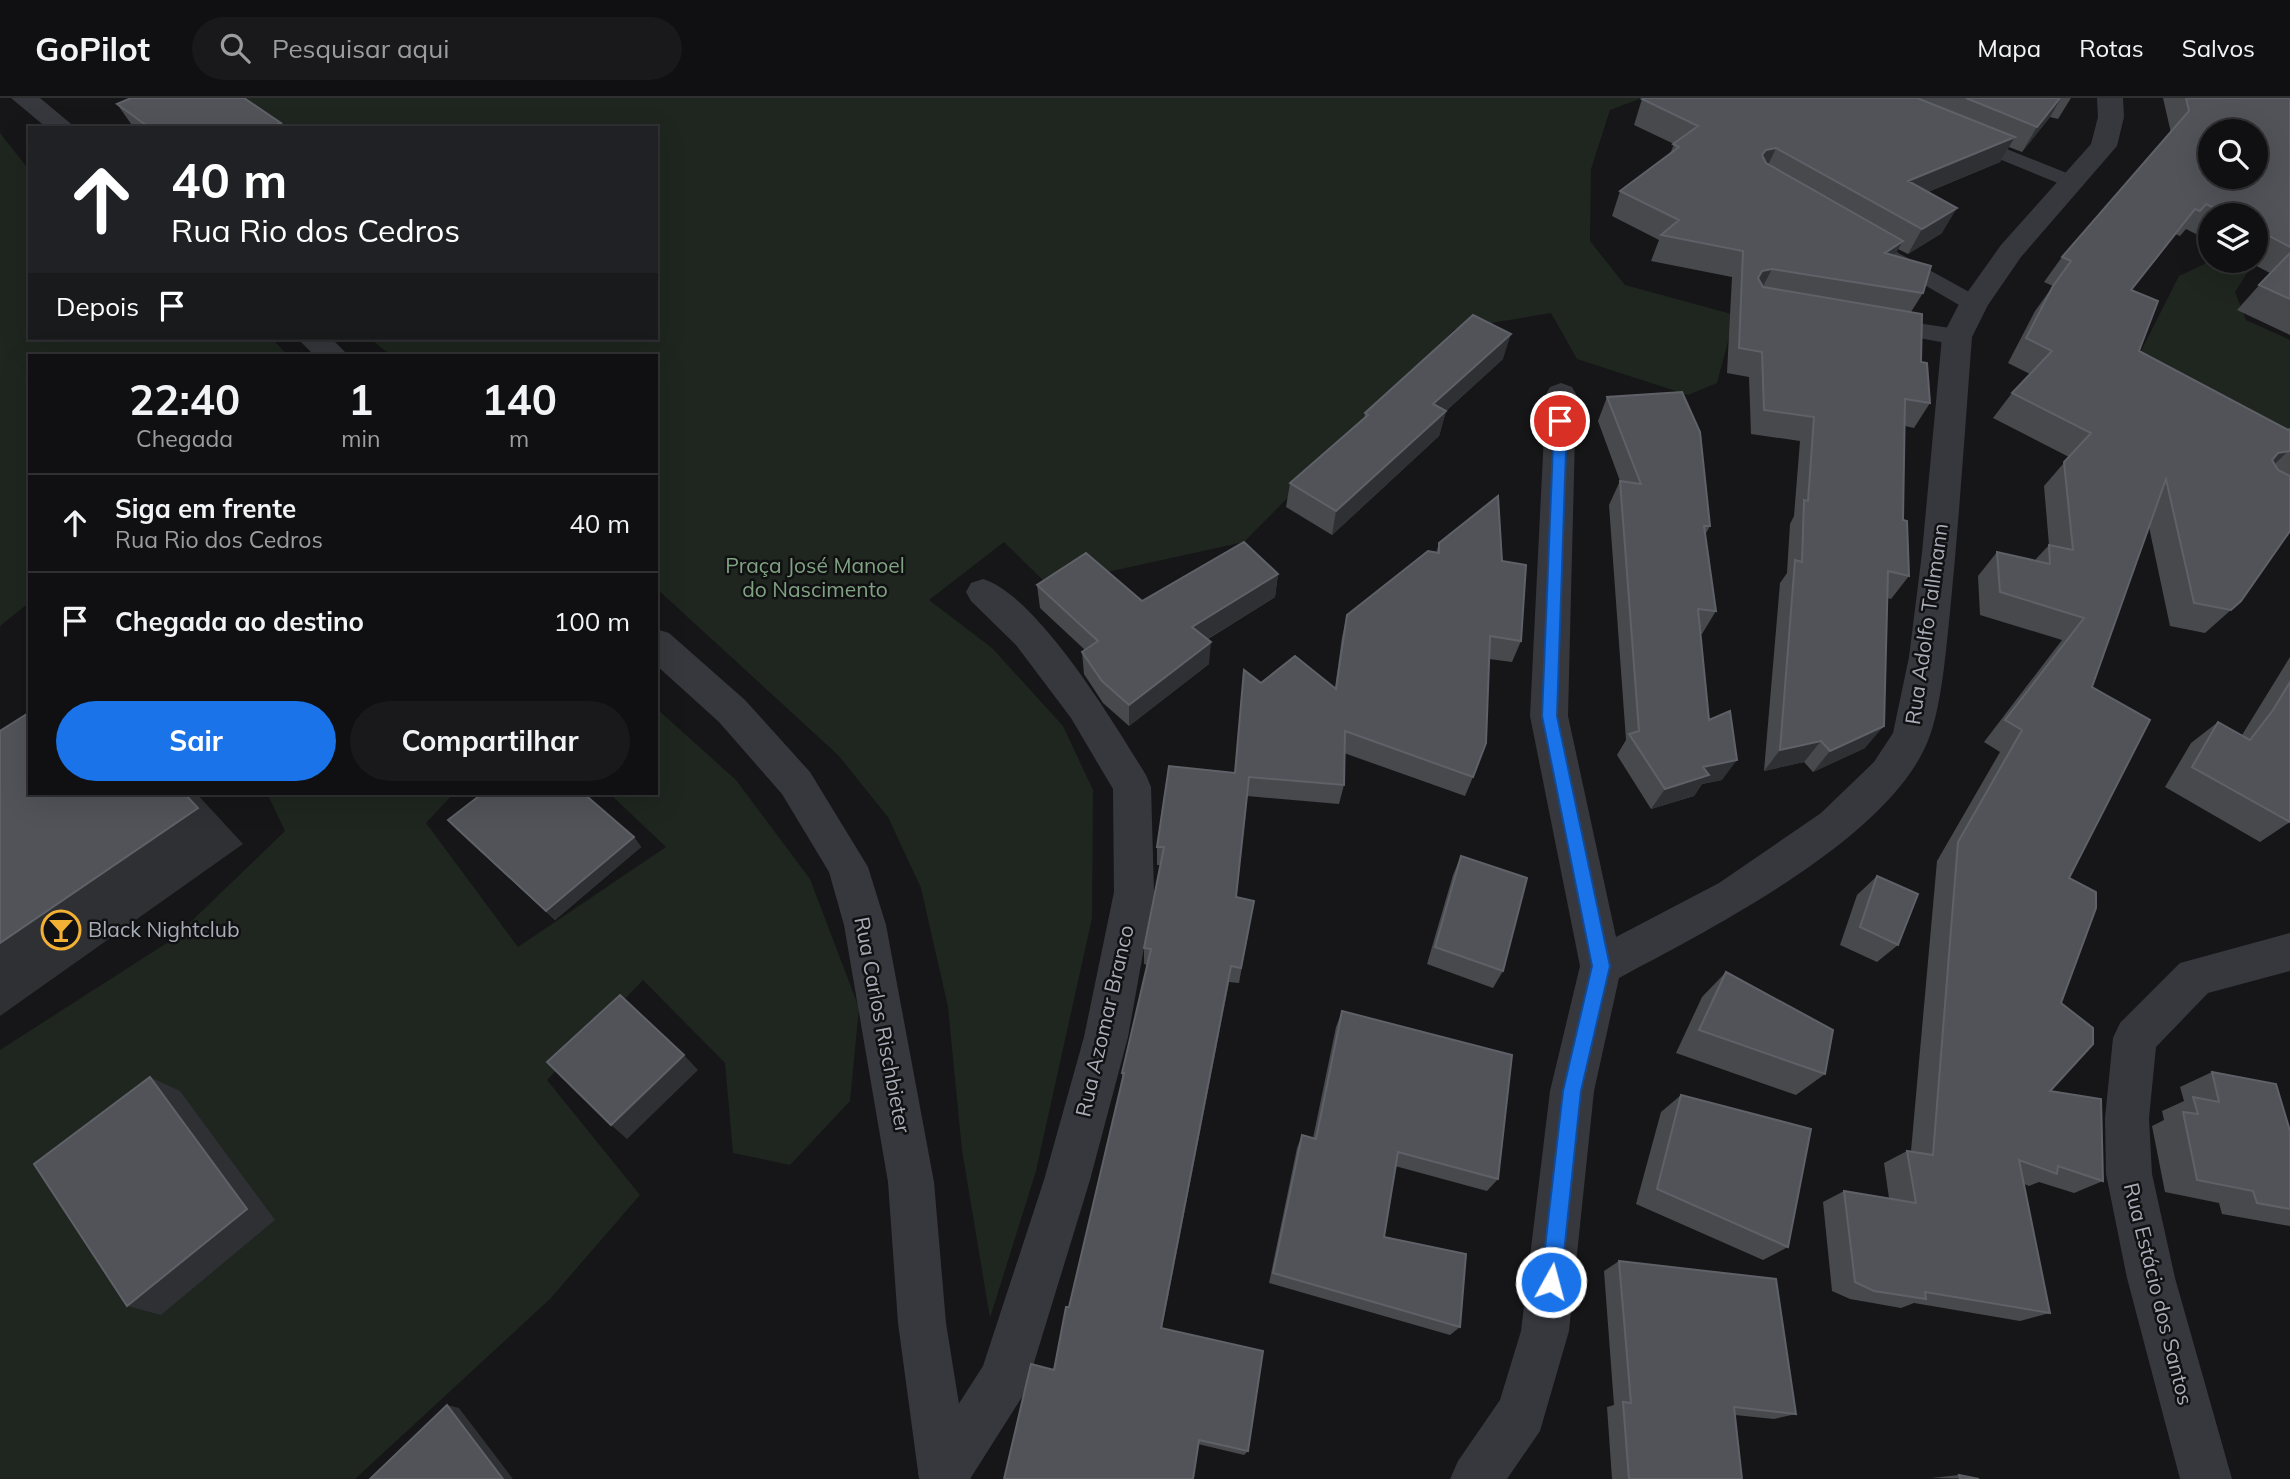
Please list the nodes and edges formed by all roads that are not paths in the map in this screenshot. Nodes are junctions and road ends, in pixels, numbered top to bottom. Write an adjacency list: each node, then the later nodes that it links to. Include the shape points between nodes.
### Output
1 (24, 98): 3 (street)
2 (2110, 98): 5 (street, Rua Adolfo Tallmann, via 2104,146)
3 (59, 126)
4 (1944, 130): 5 (lane)
5 (2072, 182): 7 (street, Rua Adolfo Tallmann, via 2011,251)
6 (1880, 250): 7 (lane)
7 (1974, 304): 9 (street, Rua Adolfo Tallmann)
8 (1865, 322): 9 (lane)
9 (1957, 338): 16 (street, Rua Adolfo Tallmann, via 1931,618 1911,737 1888,773 1835,825 1732,896)
10 (314, 340): 11 (street)
11 (332, 354)
12 (1561, 394): 16 (street, via 1549,716)
13 (983, 592): 17 (street, Rua Azomar Branco, via 1029,635 1084,707 1132,787 1134,892 1106,1037 1004,1379)
14 (658, 645): 17 (street, Rua Carlos Rischbieter, via 732,711 796,783 848,867 865,925 911,1182 922,1323)
15 (2290, 952): 19 (street, Rua Estácio dos Santos, via 2195,977 2135,1038 2127,1118 2129,1174 2151,1278)
16 (1601, 966): 18 (street, via 1572,1091 1545,1331 1522,1413)
17 (944, 1476)
18 (1476, 1479)
19 (2206, 1479)

